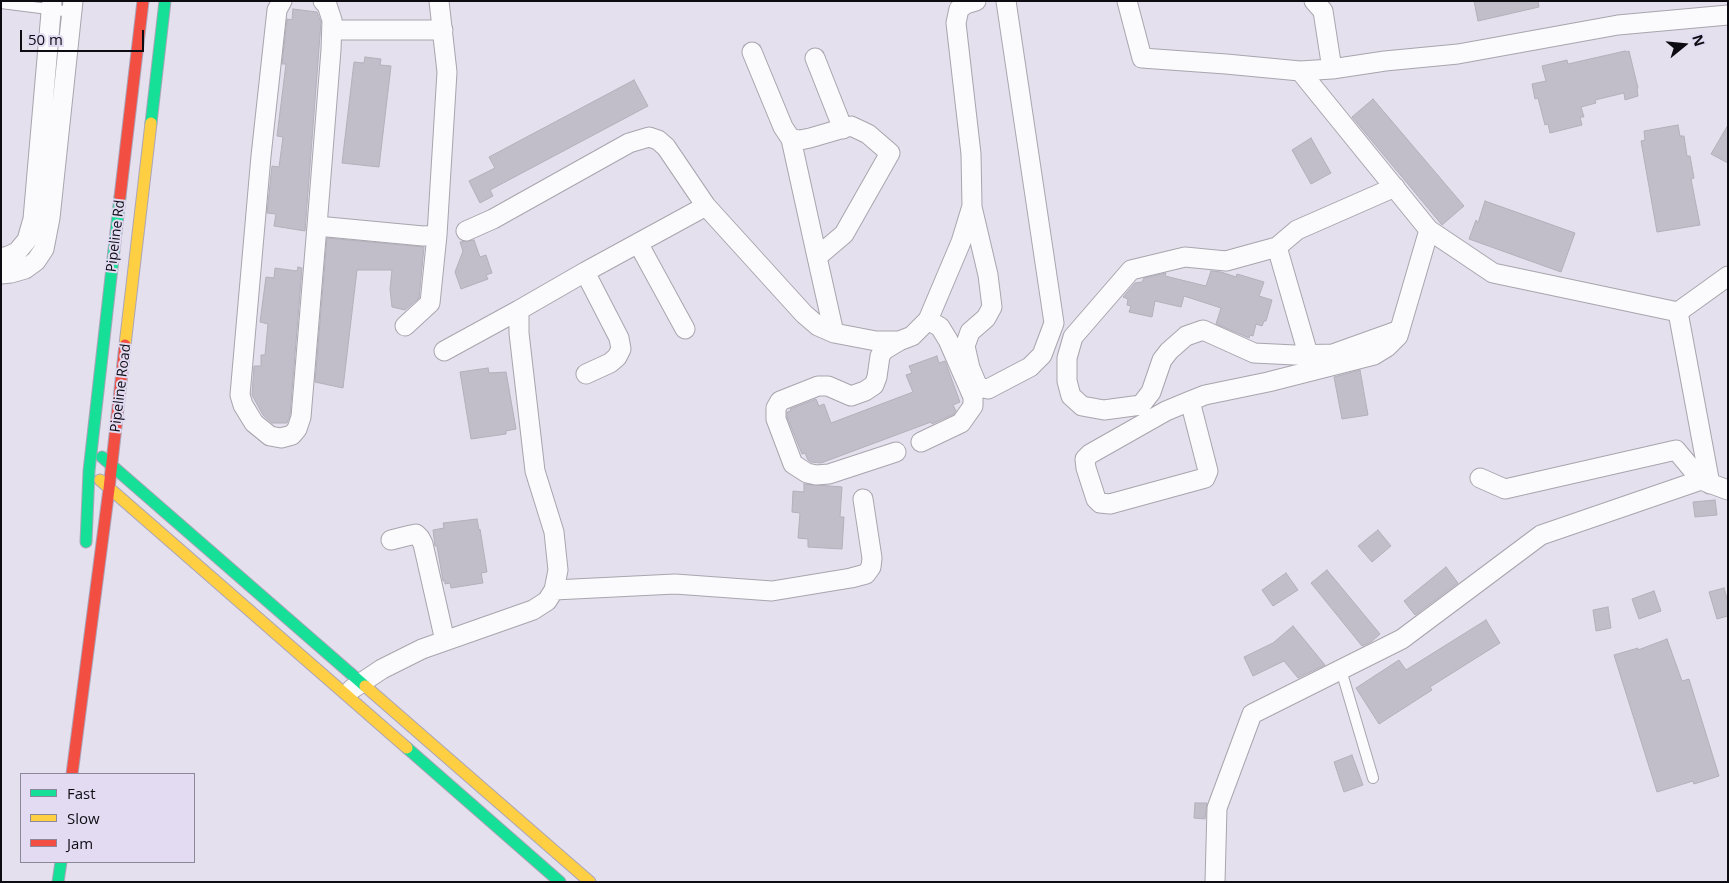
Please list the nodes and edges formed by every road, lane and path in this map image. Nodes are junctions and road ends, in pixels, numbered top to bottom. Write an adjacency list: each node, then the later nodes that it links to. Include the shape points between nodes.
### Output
1 (143, 1): 51 (main road, Pipeline Rd)
2 (165, 1): 53 (main road, Pipeline Road)
3 (282, 1): 26 (street, via 277,10 262,146 240,395 254,423 270,436 292,435 301,417)
4 (323, 1): 14 (street, via 332,20)
5 (439, 1): 15 (street)
6 (976, 1): 25 (street, via 959,9 956,23 972,154)
7 (1006, 1): 25 (street, via 1054,323 1042,355 1030,367 988,389 978,387 965,346 970,332 986,318 992,307)
8 (1128, 1): 19 (street, via 1142,58)
9 (1314, 1): 18 (street, via 1322,11)
10 (1, 3): 11 (lane)
11 (51, 5): 12 (lane); 22 (street)
12 (73, 7): 22 (street)
13 (1728, 15): 18 (street, via 1618,25 1458,54)
14 (332, 30): 15 (street); 26 (street)
15 (443, 30): 29 (street, via 447,72)
16 (752, 52): 21 (street)
17 (815, 58): 20 (street)
18 (1332, 69): 19 (street)
19 (1300, 71): 23 (street)
20 (843, 129): 21 (street, via 800,140); 33 (street, via 851,126 868,134 890,153 844,234)
21 (791, 139): 33 (street)
22 (48, 151): 32 (street, via 27,240); 34 (street, via 50,218 44,249)
23 (1395, 187): 27 (street); 31 (street, via 1297,230)
24 (706, 206): 28 (street, via 666,147 649,138 629,143); 30 (street); 44 (street, via 804,314 818,326)
25 (972, 206): 40 (street, via 961,242)
26 (317, 226): 29 (street)
27 (1429, 230): 39 (street, via 1493,273); 43 (street)
28 (466, 231)
29 (437, 235): 41 (street, via 430,303)
30 (638, 243): 35 (street); 42 (street)
31 (1277, 247): 47 (street); 47 (street, via 1226,260 1185,257 1131,270 1073,337 1067,358 1067,382 1071,396 1082,406 1104,410 1141,405 1151,392 1162,360 1169,351 1186,336 1203,330 1254,353)
32 (9, 254): 34 (street)
33 (817, 257): 44 (street)
34 (25, 269): 36 (street)
35 (585, 272): 38 (street); 48 (street, via 619,338 621,349 610,363)
36 (1, 274)
37 (1728, 276): 39 (street)
38 (519, 310): 46 (street); 62 (street, via 535,471 554,532 558,570)
39 (1678, 312): 56 (street)
40 (928, 320): 45 (street, via 912,336); 50 (street, via 940,327 948,340 973,397 973,406 961,423)
41 (405, 326)
42 (685, 329)
43 (1400, 330): 47 (street, via 1333,354); 49 (street, via 1387,347 1374,355)
44 (834, 333): 45 (street, via 876,341)
45 (899, 341): 52 (street, via 884,350 874,385 865,391 851,396 828,386 818,386 780,401 776,408 776,419 793,464 807,472 829,474)
46 (444, 351)
47 (1308, 354)
48 (586, 374)
49 (1190, 401): 49 (street, via 1208,472 1205,478 1110,504 1100,503 1085,459)
50 (922, 442)
51 (92, 447): 53 (main road); 54 (main road, Pipeline Rd)
52 (896, 452)
53 (112, 465): 57 (main road, Pipeline Road); 65 (main road)
54 (89, 471): 57 (main road); 61 (main road)
55 (1480, 478): 56 (street, via 1505,489 1676,450)
56 (1706, 482): 58 (street); 64 (street, via 1541,535 1402,639)
57 (109, 489): 66 (main road); 67 (main road, Pipeline Road)
58 (1728, 490)
59 (863, 499): 62 (street, via 872,558 866,574 772,591 675,584)
60 (391, 540): 63 (street, via 416,534 420,538)
61 (85, 549)
62 (554, 590): 63 (street, via 548,601 533,610)
63 (445, 641): 65 (street, via 422,649)
64 (1341, 670): 68 (lane); 73 (street, via 1252,714 1217,808)
65 (360, 682): 66 (street); 72 (main road)
66 (345, 694): 71 (main road)
67 (72, 773)
68 (1373, 778)
69 (61, 863): 70 (main road)
70 (58, 882)
71 (560, 882)
72 (590, 882)
73 (1215, 882)

